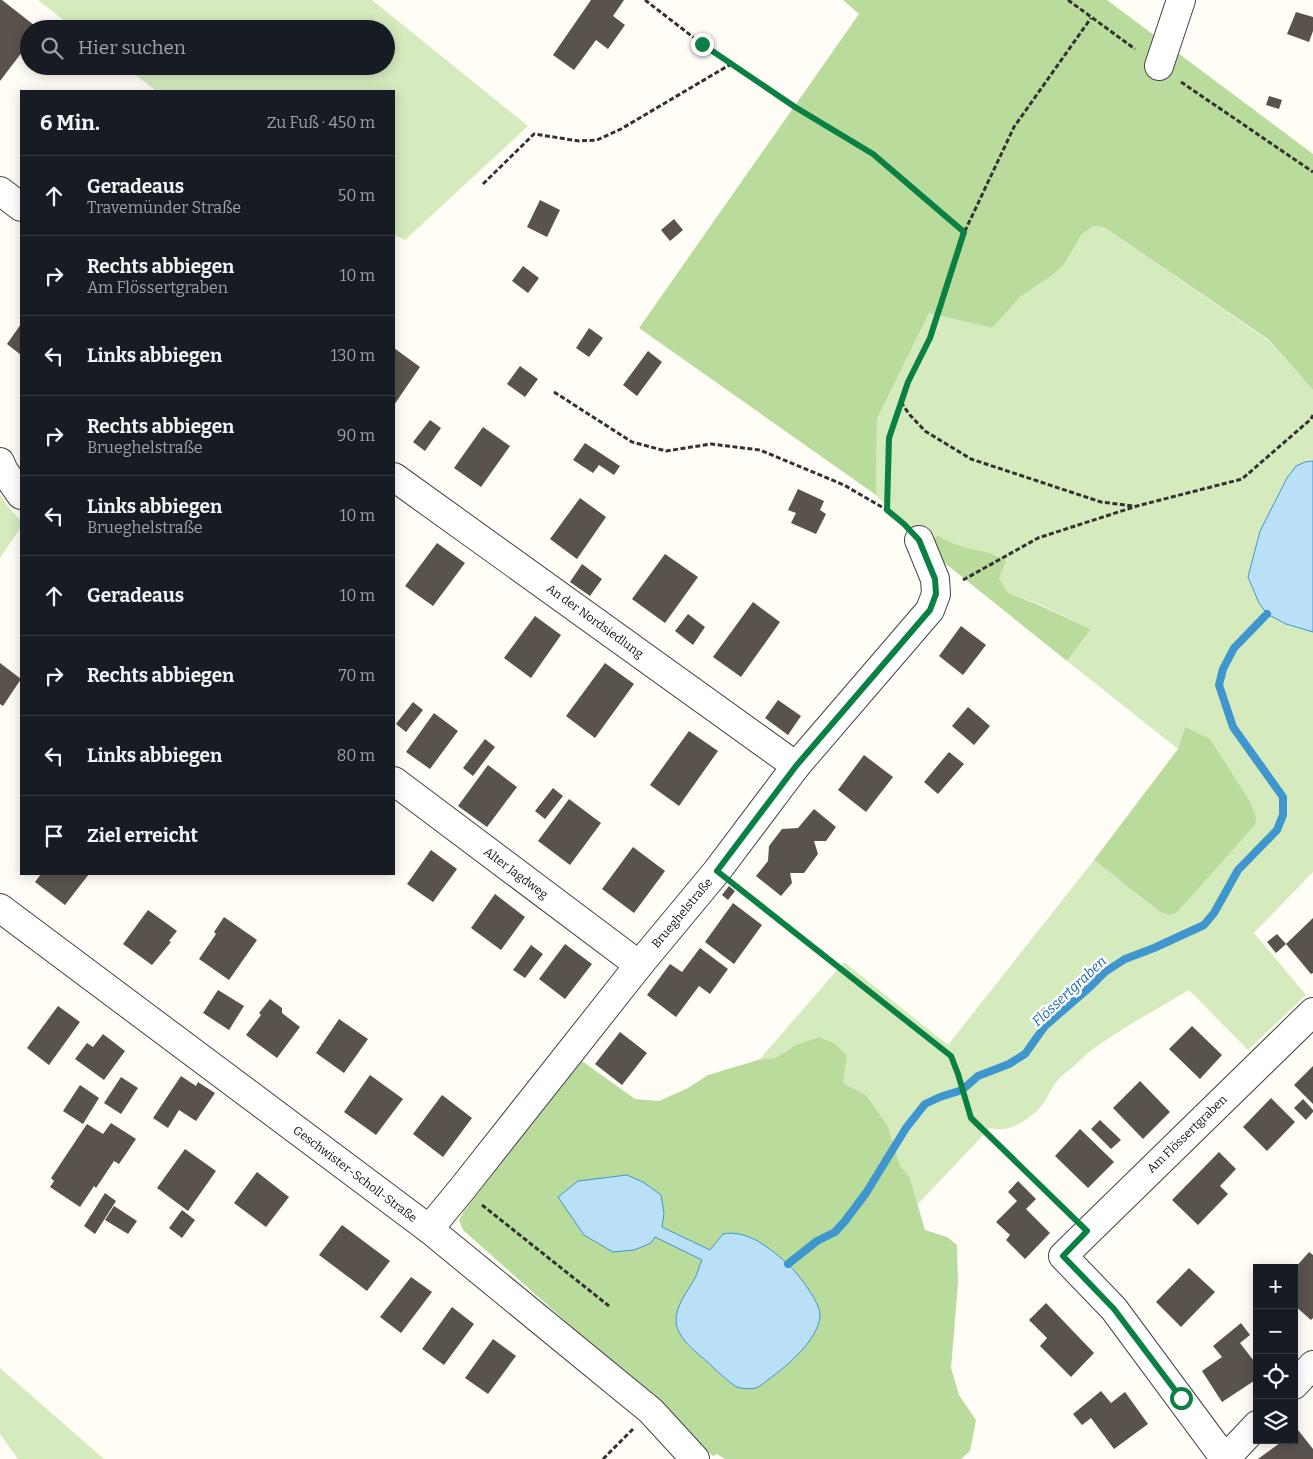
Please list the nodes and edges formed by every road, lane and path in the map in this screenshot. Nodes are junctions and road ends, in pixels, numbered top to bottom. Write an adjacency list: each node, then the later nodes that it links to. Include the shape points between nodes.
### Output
1 (645, 0): 5 (path)
2 (1068, 0): 4 (path)
3 (1181, 0): 6 (street)
4 (1091, 18): 6 (path); 11 (path, via 1014,126)
5 (731, 64): 8 (path, via 597,140 579,141 534,134); 11 (path, via 873,154)
6 (1159, 66): 7 (path)
7 (1313, 172)
8 (483, 184)
9 (0, 191): 10 (street)
10 (20, 206)
11 (964, 232): 13 (path, via 930,338)
12 (554, 392): 19 (path, via 632,442 666,451 711,444 760,450 844,485)
13 (901, 402): 18 (path, via 925,431 971,459 1101,502); 19 (path, via 889,438)
14 (1312, 419): 18 (path, via 1242,479)
15 (0, 462): 17 (street)
16 (395, 478): 22 (street, An der Nordsiedlung)
17 (20, 494)
18 (1136, 506): 21 (path, via 1038,538)
19 (887, 510): 20 (path)
20 (919, 540): 21 (street, via 935,579)
21 (936, 594): 22 (street, Brueghelstraße, via 930,610)
22 (796, 766): 24 (street, Brueghelstraße)
23 (395, 782): 26 (street, Alter Jagdweg)
24 (717, 871): 26 (street, Brueghelstraße); 30 (path, via 951,1056 971,1118)
25 (0, 908): 29 (street, Geschwister-Scholl-Straße)
26 (638, 965): 28 (street, Brueghelstraße)
27 (1313, 1012): 30 (street, Am Flössertgraben)
28 (462, 1189): 29 (street, Brueghelstraße); 31 (path)
29 (429, 1229): 34 (street, Geschwister-Scholl-Straße)
30 (1087, 1231): 38 (street, Am Flössertgraben, via 1063,1256 1114,1309)
31 (608, 1306)
32 (1313, 1365): 33 (street)
33 (1298, 1381)
34 (651, 1411): 36 (path); 37 (street, Geschwister-Scholl-Straße)
35 (1253, 1429): 38 (street)
36 (603, 1459)
37 (695, 1459)
38 (1225, 1459)

